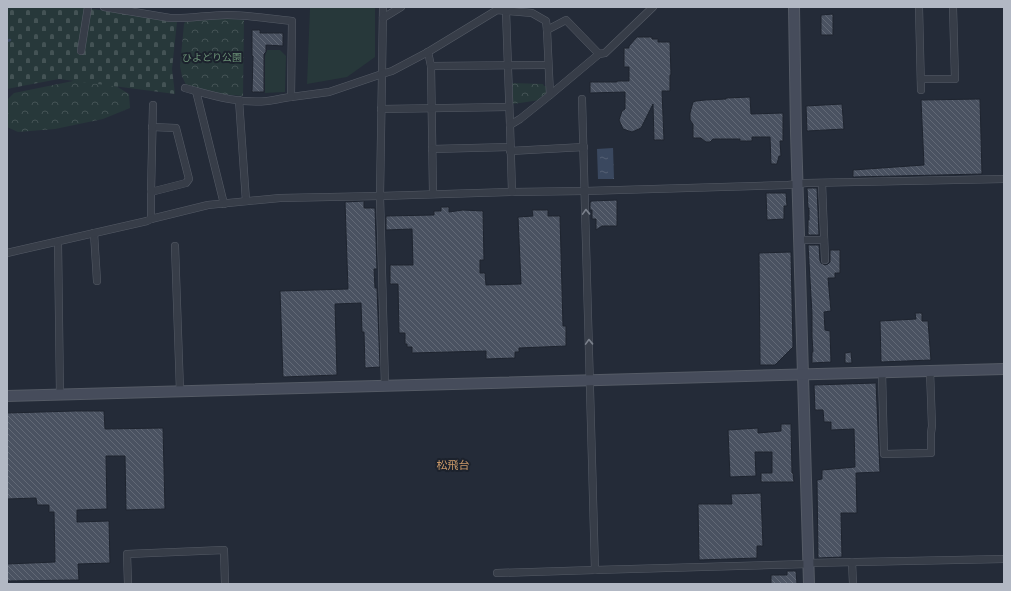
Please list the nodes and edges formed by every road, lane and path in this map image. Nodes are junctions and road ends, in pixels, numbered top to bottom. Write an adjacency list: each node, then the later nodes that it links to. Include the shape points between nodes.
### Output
1 (88, 7): 12 (street)
2 (104, 7): 24 (street, via 181,19 225,15 292,21)
3 (383, 7): 10 (street)
4 (402, 7): 10 (street)
5 (653, 7): 14 (street, via 605,54)
6 (794, 7): 38 (street)
7 (919, 7): 19 (street)
8 (953, 7): 19 (street, via 955,79)
9 (506, 11): 11 (street, via 532,13 546,21); 13 (street, via 496,10); 17 (street)
10 (383, 18): 18 (street)
11 (547, 30): 14 (street, via 566,20); 15 (street)
12 (81, 51)
13 (428, 52): 16 (street); 18 (street)
14 (599, 54): 23 (street)
15 (548, 65): 17 (street); 23 (street)
16 (431, 66): 17 (street); 29 (street)
17 (508, 66): 28 (street)
18 (382, 74): 24 (street, via 329,92); 30 (street)
19 (921, 79): 21 (street)
20 (185, 88): 22 (street)
21 (921, 90)
22 (196, 91): 26 (street); 45 (street)
23 (550, 95): 31 (street)
24 (291, 97): 26 (street, via 266,101)
25 (582, 99): 33 (street)
26 (240, 100): 44 (street)
27 (153, 105): 32 (street)
28 (509, 107): 29 (street); 31 (street)
29 (431, 108): 30 (street); 35 (street)
30 (381, 109): 43 (street)
31 (510, 125): 34 (street)
32 (152, 127): 40 (street); 40 (street, via 176,128 189,179 186,183)
33 (584, 147): 34 (street); 39 (street)
34 (510, 149): 35 (street); 41 (street)
35 (432, 150): 42 (street)
36 (1004, 179): 37 (street)
37 (822, 183): 38 (street); 49 (street)
38 (798, 184): 39 (street); 48 (street)
39 (585, 191): 41 (street); 59 (street, one-way to 39)
40 (150, 192): 46 (street)
41 (512, 192): 42 (street)
42 (433, 194): 43 (street)
43 (380, 196): 44 (street); 60 (street)
44 (246, 201): 45 (street)
45 (224, 204): 46 (street, via 208,205)
46 (151, 219): 47 (street)
47 (94, 232): 50 (street); 54 (street)
48 (800, 240): 49 (street); 58 (street)
49 (824, 240): 53 (street)
50 (58, 242): 52 (street); 62 (street)
51 (176, 246): 61 (street)
52 (7, 254)
53 (825, 260)
54 (98, 281)
55 (1004, 370): 56 (street)
56 (930, 371): 57 (street); 57 (street, via 931,453 884,454)
57 (882, 372): 58 (street)
58 (803, 375): 59 (street); 66 (street)
59 (590, 380): 60 (street); 67 (street)
60 (385, 386): 61 (street)
61 (180, 391): 62 (street)
62 (60, 395): 63 (street)
63 (7, 396)
64 (1004, 559): 65 (street)
65 (852, 562): 66 (street); 72 (street)
66 (808, 564): 67 (street); 71 (street)
67 (595, 570): 68 (street)
68 (497, 573)
69 (128, 584): 70 (street, via 127,554 224,550)
70 (225, 584)
71 (809, 584)
72 (853, 584)

